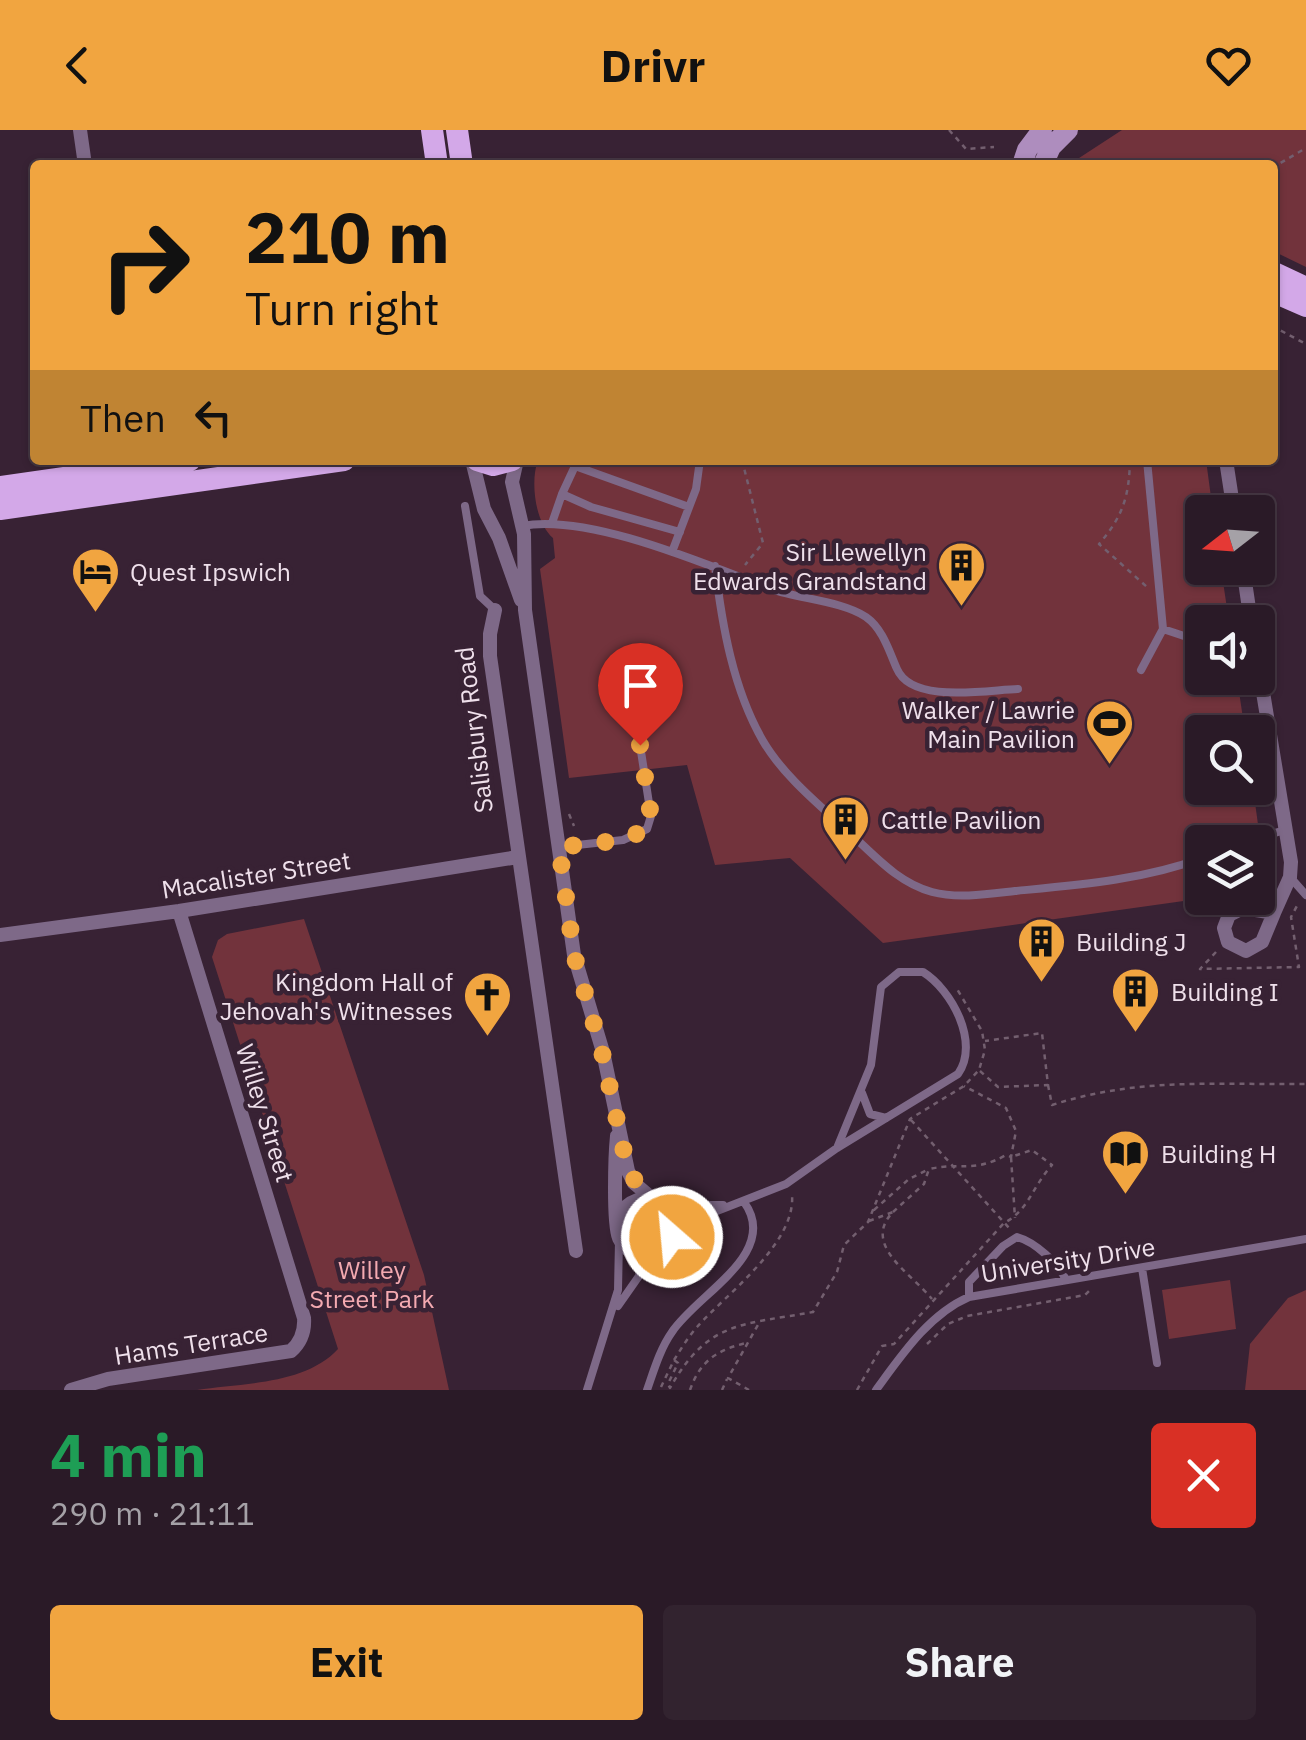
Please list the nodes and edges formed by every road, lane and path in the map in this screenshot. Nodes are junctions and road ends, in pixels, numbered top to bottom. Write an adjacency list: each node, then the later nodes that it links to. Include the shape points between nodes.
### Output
1 (80, 130): 9 (street)
2 (432, 130): 10 (main road)
3 (456, 130): 11 (main road)
4 (949, 130): 7 (path, via 966,149)
5 (1042, 130): 12 (main road)
6 (1068, 130): 13 (main road)
7 (994, 147)
8 (1306, 148): 14 (path)
9 (83, 160)
10 (436, 160)
11 (461, 160)
12 (1024, 160)
13 (1046, 160)
14 (1278, 164)
15 (1278, 275): 16 (main road)
16 (1306, 288)
17 (1278, 294): 18 (main road)
18 (1306, 306)
19 (1278, 329): 20 (path)
20 (1306, 344)
21 (309, 465): 37 (main road)
22 (476, 465): 38 (street)
23 (514, 465): 40 (street)
24 (577, 465): 33 (lane)
25 (583, 465): 36 (lane)
26 (699, 465): 36 (lane)
27 (743, 465): 44 (path, via 763,543)
28 (1130, 465): 45 (path, via 1120,520 1098,544)
29 (1147, 465): 45 (lane)
30 (1227, 465): 34 (street)
31 (108, 466): 32 (main road)
32 (0, 486)
33 (562, 494): 39 (lane); 41 (lane)
34 (1231, 495)
35 (465, 506): 46 (lane, Salisbury Road, via 480,596)
36 (690, 507): 41 (lane)
37 (0, 509)
38 (490, 519): 40 (street); 47 (street)
39 (552, 523): 40 (lane); 42 (lane)
40 (522, 526): 47 (street)
41 (680, 532): 42 (lane)
42 (672, 552): 43 (lane)
43 (714, 566): 44 (lane); 58 (lane, via 733,666 764,744 902,880 934,893 972,895 1072,886)
44 (738, 574): 51 (lane, via 864,616 886,641 899,675 917,688)
45 (1160, 599): 48 (lane)
46 (495, 610): 57 (street, Salisbury Road, via 490,656)
47 (525, 610): 56 (street)
48 (1163, 629): 49 (lane); 50 (lane)
49 (1185, 636)
50 (1141, 670)
51 (1018, 689)
52 (1263, 695): 54 (street)
53 (640, 745): 56 (lane, via 651,816 647,829 623,840)
54 (1285, 830): 55 (lane); 59 (street)
55 (1275, 833)
56 (559, 847): 73 (street, via 574,955)
57 (518, 857): 61 (street, Macalister Street); 92 (street, Salisbury Road)
58 (1185, 865)
59 (1290, 878): 60 (lane); 62 (street)
60 (1306, 895)
61 (179, 911): 63 (street, Macalister Street); 101 (street, Willey Street)
62 (1275, 911)
63 (0, 935)
64 (984, 1041): 67 (path, via 1042,1033)
65 (979, 1070): 67 (path, via 998,1087)
66 (1306, 1084): 67 (path, via 1146,1084 1052,1105)
67 (1048, 1085)
68 (964, 1086): 75 (path, via 1006,1108 1016,1131)
69 (862, 1093): 70 (lane, via 881,987 899,972 923,972 938,984 964,1028 968,1053 958,1074); 71 (lane, via 870,1114); 74 (lane)
70 (901, 1110): 71 (lane); 72 (path)
71 (888, 1118): 74 (lane)
72 (910, 1119): 76 (path); 82 (path)
73 (618, 1126): 79 (street, via 631,1177); 84 (street)
74 (837, 1148): 80 (lane, via 786,1184)
75 (1010, 1157): 76 (path, via 976,1168); 85 (path); 85 (path, via 1032,1150 1052,1165)
76 (951, 1164): 77 (path); 87 (path)
77 (928, 1169): 82 (path); 83 (path, via 924,1184)
78 (792, 1195): 104 (path, via 790,1213 763,1261 696,1328)
79 (659, 1202): 81 (lane); 84 (street, via 635,1200); 89 (street, via 672,1220)
80 (744, 1202): 81 (lane); 110 (lane, via 755,1236 722,1283 671,1333)
81 (733, 1204): 89 (lane)
82 (872, 1212): 86 (path)
83 (893, 1212): 86 (path); 98 (path, via 884,1221 885,1248)
84 (618, 1218): 88 (street)
85 (1015, 1218): 87 (path)
86 (868, 1222): 100 (path, via 844,1245 813,1312)
87 (1004, 1223): 90 (path); 98 (path)
88 (619, 1237): 93 (street, via 639,1255); 99 (lane)
89 (672, 1237): 93 (street)
90 (1017, 1238): 95 (lane, via 1029,1240); 97 (lane, via 968,1282)
91 (1306, 1240): 94 (lane, University Drive)
92 (576, 1251)
93 (656, 1253): 99 (lane)
94 (1142, 1268): 95 (lane, University Drive); 105 (lane)
95 (1066, 1280): 97 (lane, University Drive)
96 (1094, 1286): 103 (path, via 1085,1295 957,1319)
97 (969, 1297): 115 (lane, University Drive, via 946,1308)
98 (933, 1300): 114 (path, via 894,1344 882,1346)
99 (613, 1314): 109 (lane)
100 (760, 1322): 102 (path); 104 (path, via 707,1340 670,1388)
101 (305, 1328): 108 (street, Hams Terrace, via 291,1351)
102 (748, 1343): 106 (path); 112 (path, via 707,1360)
103 (927, 1344)
104 (674, 1360): 111 (path)
105 (1157, 1364)
106 (728, 1378): 107 (path); 113 (path)
107 (745, 1389)
108 (71, 1390)
109 (587, 1390)
110 (647, 1390)
111 (659, 1390)
112 (690, 1390)
113 (722, 1390)
114 (857, 1390)
115 (876, 1390)

